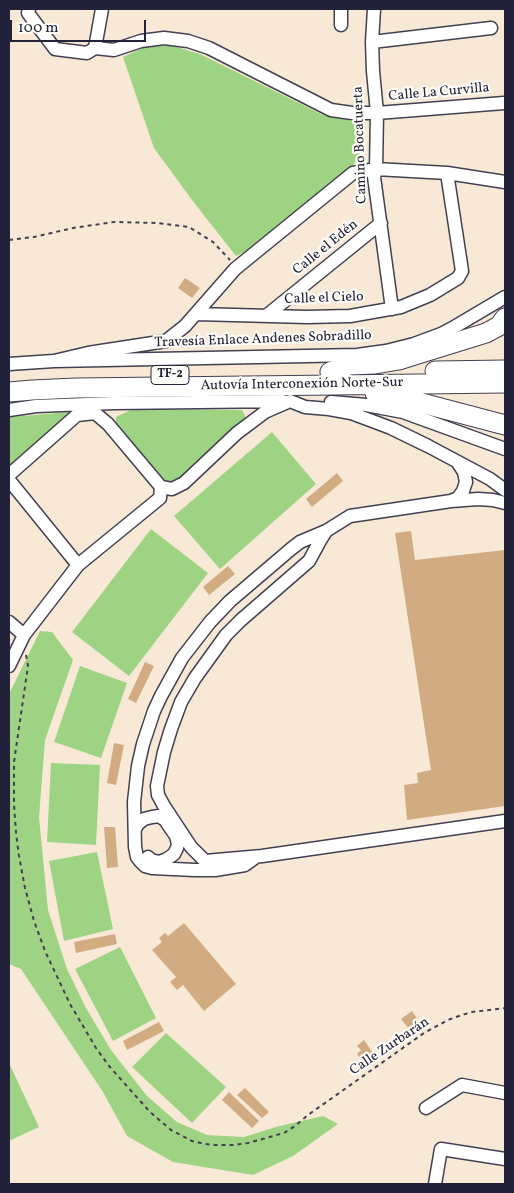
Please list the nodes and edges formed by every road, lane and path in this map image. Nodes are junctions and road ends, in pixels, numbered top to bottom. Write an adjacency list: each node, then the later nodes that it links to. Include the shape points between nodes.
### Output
1 (29, 9): 8 (street, Calle La Curvilla, via 28,13 55,49 87,53)
2 (102, 9): 8 (street)
3 (342, 9): 5 (street)
4 (374, 9): 7 (street, Camino Bocatuerta)
5 (341, 25)
6 (491, 28): 7 (street)
7 (372, 42): 10 (street, Camino Bocatuerta)
8 (95, 48): 10 (street, Calle La Curvilla, via 114,50 164,38 188,41 331,110)
9 (504, 103): 10 (street, Calle La Curvilla)
10 (377, 113): 11 (street, Camino Bocatuerta)
11 (376, 169): 12 (street); 14 (street, Camino Bocatuerta, via 374,178); 16 (street, via 353,173)
12 (447, 173): 13 (street); 18 (street, Calle el Cielo, via 462,272 430,296)
13 (505, 182)
14 (381, 223): 18 (street, Camino Bocatuerta); 20 (street, Calle el Edén)
15 (9, 240): 16 (path, via 114,222 158,223 189,227 213,242)
16 (235, 269): 19 (street)
17 (505, 297): 22 (street, Travesía Enlace Andenes Sobradillo, via 441,334 386,351 357,355)
18 (392, 309): 20 (street, Calle el Cielo, via 350,316)
19 (197, 314): 20 (street, Calle el Cielo); 22 (street, via 166,341)
20 (266, 316)
21 (505, 318): 25 (highway, via 499,326 486,333 399,360 349,365)
22 (54, 361): 23 (street, Travesía Enlace Andenes Sobradillo)
23 (9, 364)
24 (505, 370): 25 (highway, Autovía Interconexión Norte-Sur / TF-2)
25 (325, 379): 26 (highway, Autovía Interconexión Norte-Sur / TF-2, via 76,376); 27 (highway, Autovía Interconexión Norte-Sur / TF-2); 28 (highway, Autovía Interconexión Norte-Sur / TF-2); 31 (highway, via 339,392 394,396)
26 (9, 380)
27 (505, 383)
28 (9, 392)
29 (290, 401): 30 (street, via 105,403); 32 (street, via 366,405 403,412); 33 (street, via 368,419); 36 (street, via 265,412 237,433 184,483 172,490)
30 (9, 410)
31 (505, 425)
32 (505, 449)
33 (457, 461): 37 (street); 38 (street, via 466,482 458,498)
34 (9, 475): 36 (street, via 77,416 95,413)
35 (9, 480): 41 (street)
36 (161, 487): 41 (street, via 160,498)
37 (505, 490)
38 (451, 501): 39 (street, via 478,499); 40 (street, via 350,516)
39 (505, 503)
40 (326, 531): 46 (street, via 300,542 230,601 182,658 154,711 143,744 134,802); 48 (street, via 309,561 241,620 210,656 181,702 164,752 158,795 190,847 205,861)
41 (78, 565): 43 (street)
42 (9, 622): 43 (street)
43 (24, 636): 44 (street); 49 (path, Calle Zurbarán, via 28,666 14,762 16,833 34,922 70,1004 96,1048 150,1112 171,1130 192,1141 232,1145 284,1133 424,1033 472,1012)
44 (9, 665)
45 (505, 821): 48 (street)
46 (135, 834): 47 (street, via 138,824 144,819 159,816); 47 (street, via 144,855 159,862 174,854 178,844); 48 (street, via 137,857 145,866 152,868 215,870 245,865)
47 (176, 836): 48 (street, via 197,863 206,866)
48 (250, 857)
49 (505, 1008)
50 (505, 1092): 51 (street, via 462,1085)
51 (426, 1108)
52 (505, 1159): 53 (street, via 441,1149)
53 (435, 1184)

